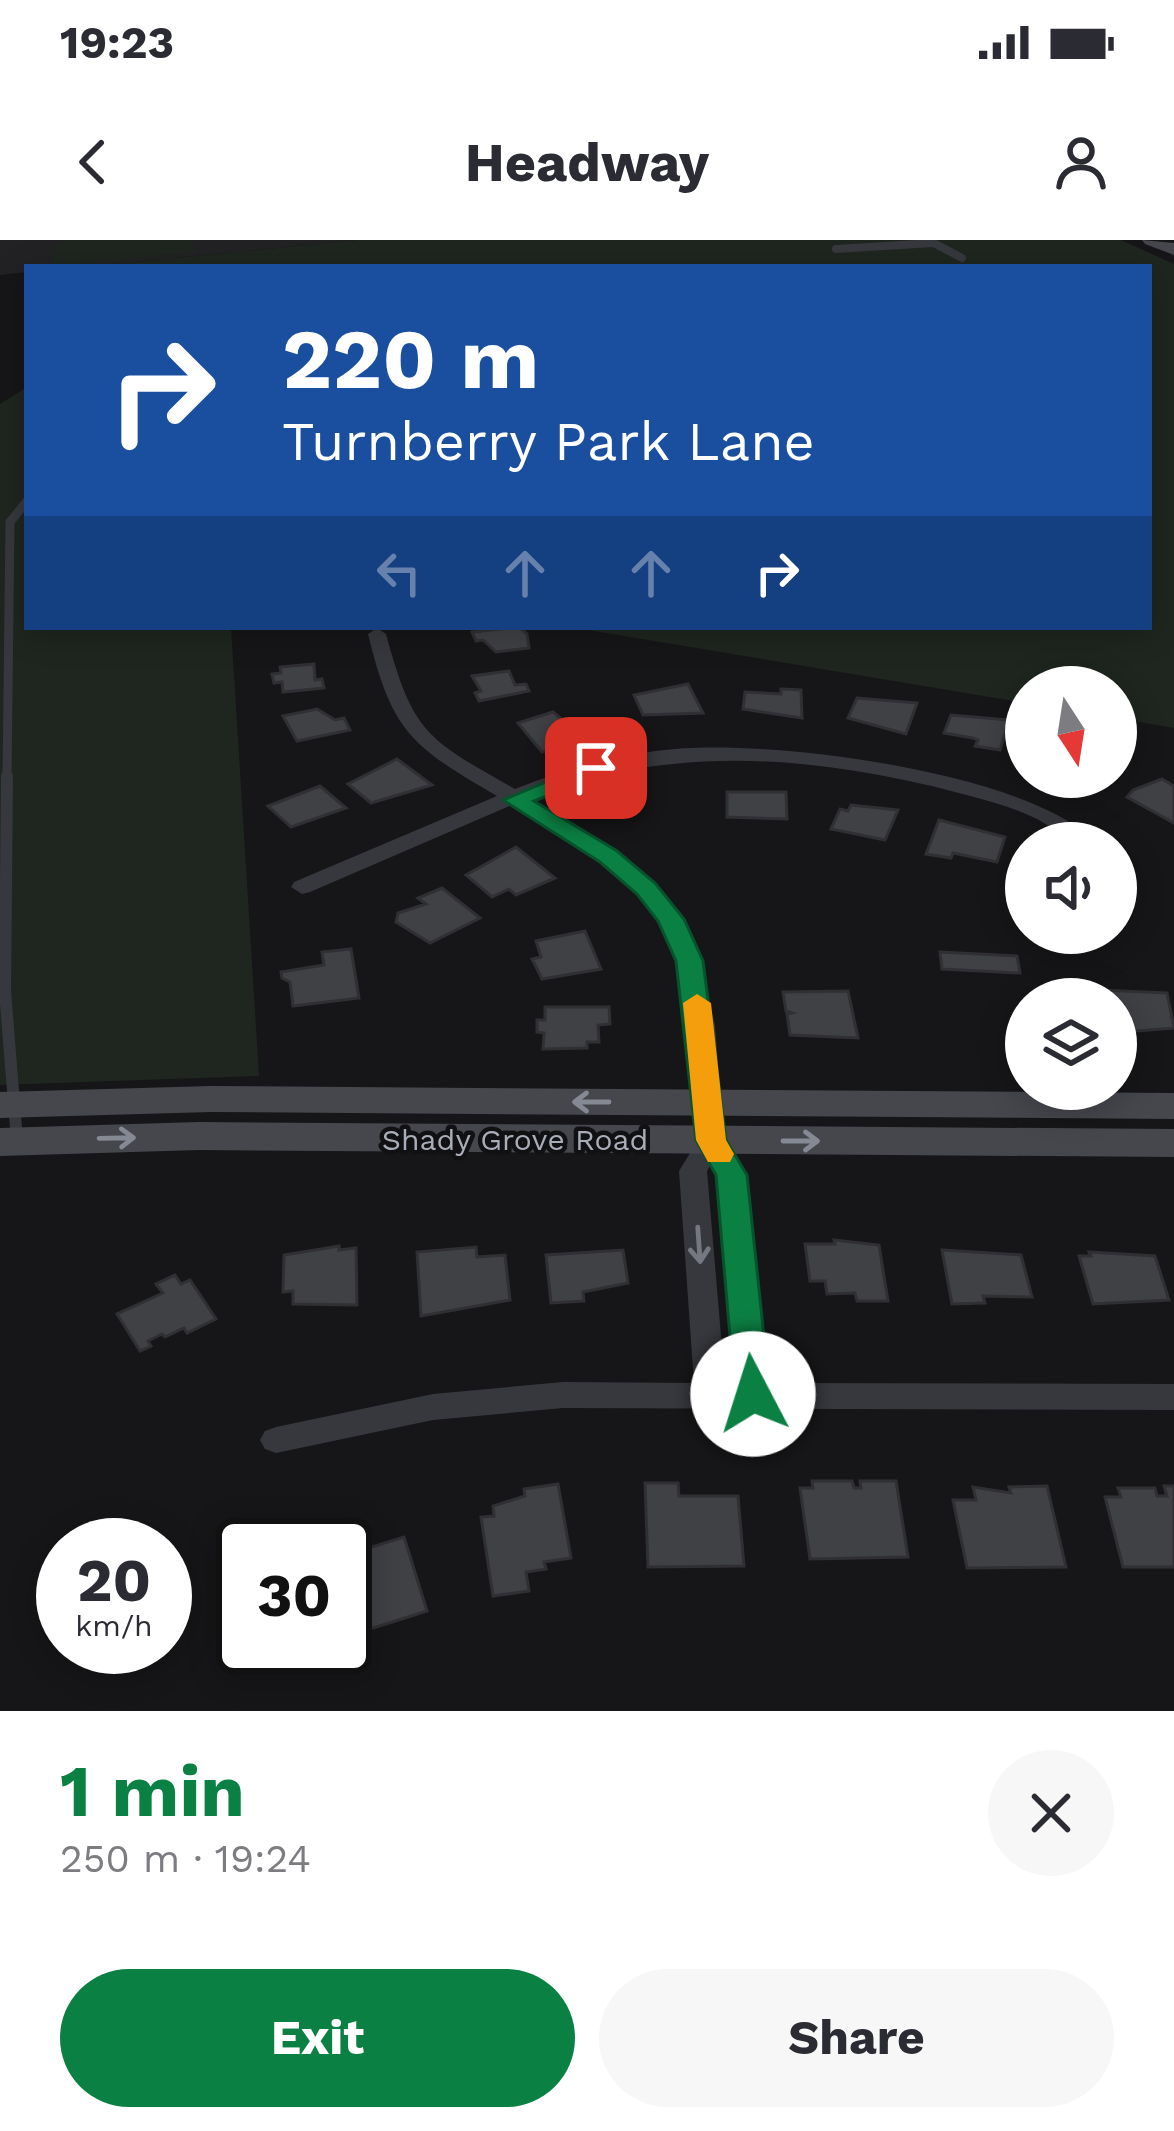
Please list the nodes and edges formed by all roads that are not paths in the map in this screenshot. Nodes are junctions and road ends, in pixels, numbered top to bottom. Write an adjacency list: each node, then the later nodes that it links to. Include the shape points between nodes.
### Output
1 (890, 240): 4 (lane)
2 (1151, 240): 6 (main road)
3 (930, 242): 4 (lane); 7 (lane)
4 (900, 247): 5 (lane)
5 (836, 249)
6 (1174, 250)
7 (962, 258)
8 (24, 504): 15 (lane, via 10,522)
9 (376, 634): 10 (street, via 394,700 424,741)
10 (515, 800): 11 (street, via 596,768 746,753 970,789); 12 (street); 14 (street, via 608,856 670,919 689,961)
11 (1053, 822)
12 (302, 887)
13 (1174, 1106): 14 (main road, Shady Grove Road)
14 (709, 1121): 15 (main road, Shady Grove Road, via 199,1136); 16 (main road, Shady Grove Road, one-way to 16); 17 (street, one-way to 17, via 693,1171); 18 (street, via 731,1175)
15 (8, 1123)
16 (1174, 1143)
17 (710, 1394): 18 (street); 20 (street, via 433,1407)
18 (753, 1394): 19 (street)
19 (1174, 1397)
20 (276, 1440)

